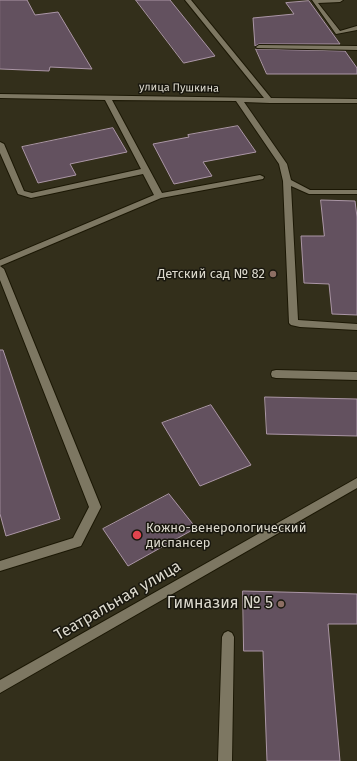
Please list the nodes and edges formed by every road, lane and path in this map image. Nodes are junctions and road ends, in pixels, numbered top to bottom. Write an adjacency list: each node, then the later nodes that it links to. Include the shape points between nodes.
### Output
1 (188, 0): 9 (street)
2 (340, 0): 3 (street, via 314,2 338,33)
3 (357, 28)
4 (259, 47): 5 (street)
5 (357, 48)
6 (0, 96): 7 (street, улица Пушкина)
7 (108, 98): 8 (street, улица Пушкина); 13 (street)
8 (239, 100): 9 (street, улица Пушкина); 15 (street, via 283,164)
9 (270, 101): 10 (street, улица Пушкина)
10 (357, 101)
11 (0, 144): 12 (street)
12 (3, 162): 13 (street, via 21,192 31,196)
13 (145, 171): 17 (street)
14 (260, 177): 17 (street)
15 (287, 181): 16 (street, via 309,192); 20 (street, via 294,323)
16 (357, 192)
17 (159, 196): 18 (street)
18 (0, 263)
19 (0, 269): 24 (street, via 95,507 77,542)
20 (357, 327)
21 (276, 374): 22 (street)
22 (357, 376)
23 (357, 483): 26 (street, Театральная улица)
24 (0, 566)
25 (228, 637): 27 (street)
26 (0, 687)
27 (225, 761)

